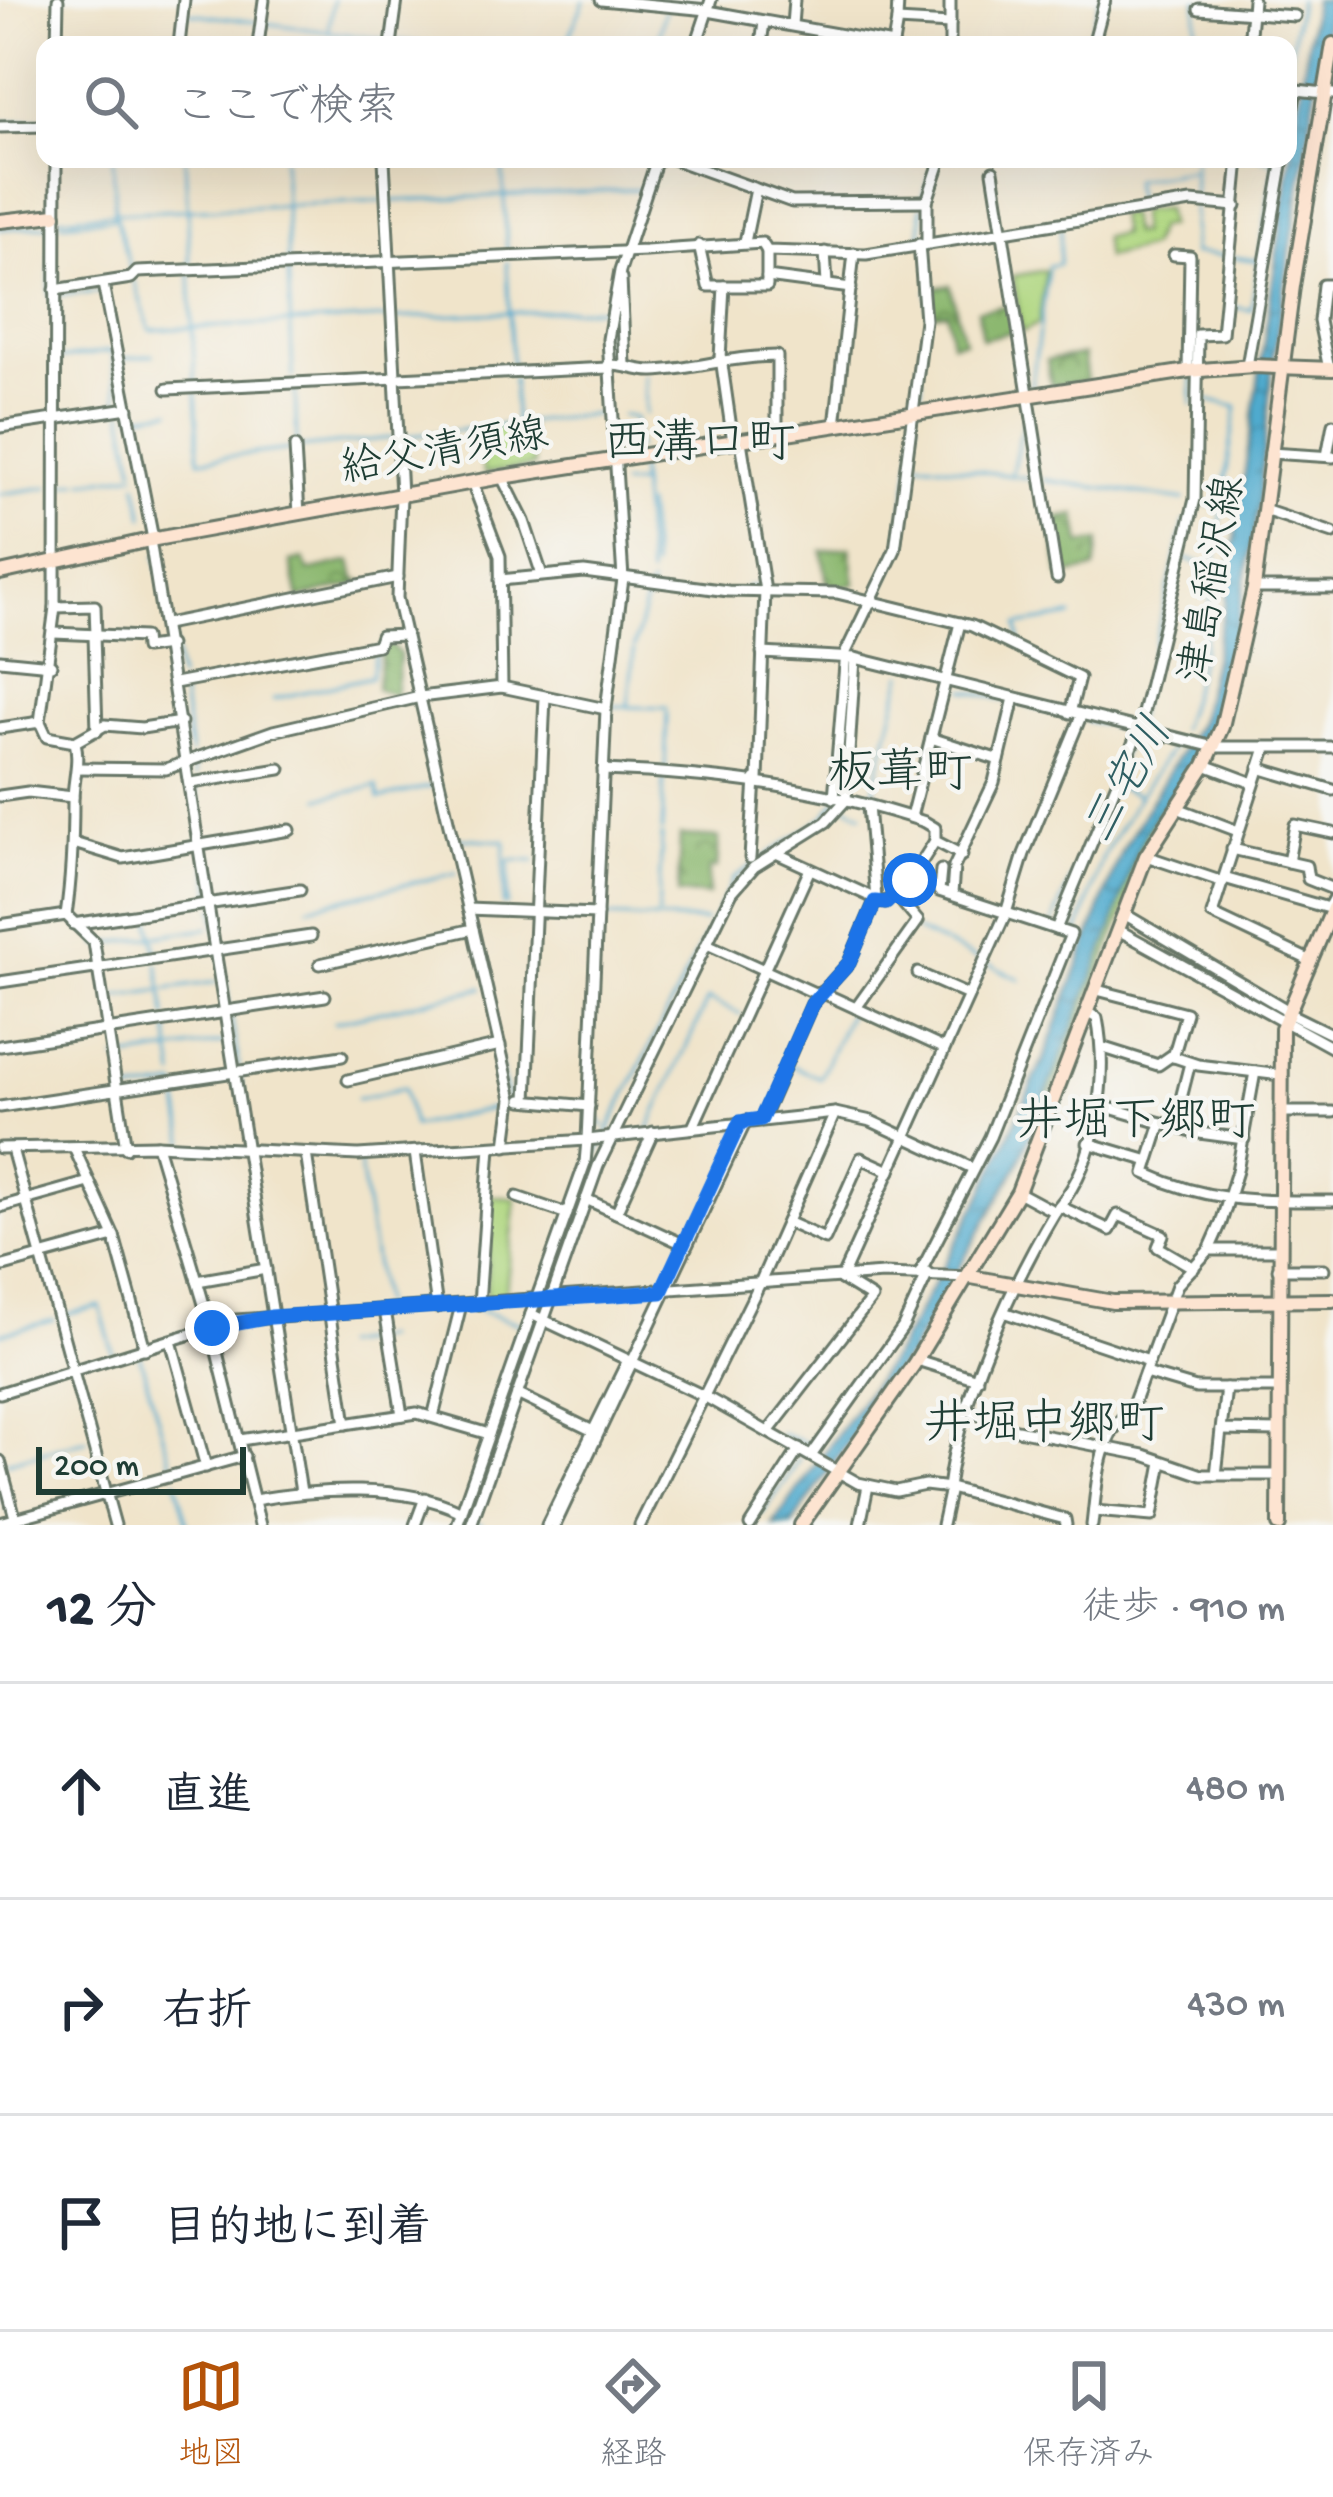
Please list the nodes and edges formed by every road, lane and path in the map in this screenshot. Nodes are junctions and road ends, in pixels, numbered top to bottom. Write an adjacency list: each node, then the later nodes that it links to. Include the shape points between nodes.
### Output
1 (58, 0): 18 (street)
2 (184, 0): 19 (street)
3 (264, 0): 20 (street)
4 (397, 0): 21 (street)
5 (601, 0): 11 (street)
6 (794, 0): 17 (street)
7 (898, 0): 14 (street)
8 (950, 0): 16 (street)
9 (1105, 0): 27 (street)
10 (1252, 6): 12 (street); 13 (street); 28 (street)
11 (709, 7): 15 (street); 22 (street)
12 (1199, 9)
13 (1295, 16)
14 (897, 21): 16 (street); 25 (street)
15 (764, 22): 17 (street); 23 (street)
16 (950, 24): 26 (street)
17 (792, 25): 24 (street)
18 (57, 36)
19 (180, 36)
20 (258, 36)
21 (392, 36)
22 (699, 36)
23 (762, 36)
24 (848, 36)
25 (894, 36)
26 (950, 36)
27 (1095, 36)
28 (1250, 36)
29 (1333, 44): 31 (main road, 津島稲沢線)
30 (1297, 90): 31 (street)
31 (1329, 93): 34 (main road, 津島稲沢線)
32 (36, 126): 33 (street)
33 (0, 127)
34 (1326, 137): 70 (main road, 津島稲沢線)
35 (56, 168): 46 (street)
36 (384, 168): 57 (street)
37 (654, 168): 52 (street)
38 (698, 168): 43 (street)
39 (938, 168): 44 (street)
40 (1238, 168): 45 (street)
41 (1281, 168): 68 (street)
42 (993, 171): 48 (street)
43 (756, 189): 44 (street, via 792,202); 49 (street)
44 (927, 201): 50 (street)
45 (1236, 206): 48 (street, via 1194,202); 72 (street, via 1222,334 1198,334)
46 (55, 215): 47 (main road); 65 (street)
47 (0, 221)
48 (1002, 231): 50 (street); 75 (street)
49 (745, 242): 51 (street); 53 (street)
50 (923, 243): 55 (street); 77 (street, via 926,307)
51 (699, 245): 52 (street); 63 (street, via 705,285)
52 (626, 249): 57 (street); 58 (street)
53 (767, 251): 54 (street); 59 (street)
54 (825, 252): 55 (street); 61 (street)
55 (854, 253): 64 (street)
56 (1174, 255): 72 (street, via 1190,256)
57 (389, 259): 60 (street, via 137,272); 73 (street)
58 (620, 271): 67 (street); 69 (street)
59 (767, 277): 61 (street); 63 (street, via 767,286)
60 (103, 284): 65 (street); 76 (street)
61 (827, 284): 64 (street)
62 (1333, 285): 71 (street, via 1323,285 1319,321)
63 (724, 286): 66 (street)
64 (851, 288): 80 (street)
65 (55, 290): 78 (street)
66 (721, 358): 67 (street, via 649,372); 82 (street, via 777,356); 83 (street)
67 (625, 364): 69 (street)
68 (1250, 366): 70 (main road, 給父清須線); 72 (main road, 給父清須線)
69 (608, 367): 73 (street); 87 (street)
70 (1282, 368): 71 (main road, 給父清須線); 85 (main road, 津島稲沢線)
71 (1331, 369)
72 (1193, 371): 75 (main road, 給父清須線); 128 (street, via 1195,499)
73 (395, 378): 74 (street); 90 (street)
74 (167, 389)
75 (1028, 397): 77 (main road, 給父清須線); 99 (street)
76 (128, 408): 78 (street); 94 (street)
77 (914, 414): 80 (main road, 給父清須線); 105 (street, via 896,550)
78 (54, 419): 81 (street); 95 (street)
79 (1333, 424): 86 (street)
80 (836, 426): 82 (main road, 給父清須線)
81 (0, 427)
82 (777, 435): 83 (main road, 給父清須線)
83 (737, 441): 87 (main road, 給父清須線); 104 (street)
84 (295, 447): 92 (street)
85 (1270, 453): 86 (street); 91 (main road, 津島稲沢線)
86 (1330, 457)
87 (614, 460): 88 (main road, 給父清須線); 100 (street)
88 (502, 477): 89 (main road, 給父清須線); 97 (street)
89 (472, 482): 90 (main road, 給父清須線); 101 (street, via 500,556)
90 (401, 495): 92 (main road, 給父清須線); 98 (street)
91 (1264, 510): 93 (street); 102 (main road, 津島稲沢線)
92 (299, 514): 94 (main road, 給父清須線)
93 (1333, 532)
94 (151, 540): 95 (main road, 給父清須線); 108 (street)
95 (52, 560): 96 (main road, 給父清須線); 106 (street)
96 (0, 573)
97 (542, 575): 100 (street); 101 (street)
98 (398, 578): 108 (street); 111 (street)
99 (1057, 578)
100 (622, 579): 104 (street); 123 (street)
101 (500, 580): 119 (street)
102 (1254, 588): 103 (street); 132 (main road, 津島稲沢線)
103 (1333, 588)
104 (764, 591): 105 (street); 113 (street)
105 (874, 602): 107 (street); 114 (street)
106 (55, 607): 109 (street); 110 (street, via 94,606)
107 (960, 623): 117 (street); 124 (street, via 1079,679)
108 (166, 624): 112 (street)
109 (53, 633): 110 (street); 116 (street)
110 (94, 634): 112 (street, via 144,637 145,648); 129 (street)
111 (406, 635): 118 (street); 120 (street)
112 (169, 645): 118 (street)
113 (762, 653): 114 (street); 142 (street)
114 (850, 657): 117 (street); 148 (street)
115 (0, 660): 116 (street)
116 (51, 665): 125 (street)
117 (945, 680): 122 (street); 130 (street)
118 (175, 683): 126 (street)
119 (502, 687): 120 (street); 121 (street)
120 (420, 697): 136 (street, via 273,731); 176 (street)
121 (545, 697): 123 (street); 177 (street)
122 (1014, 698): 124 (street); 135 (street)
123 (606, 710): 141 (street)
124 (1076, 715): 128 (street); 178 (street)
125 (40, 722): 127 (street); 131 (street, via 47,737)
126 (182, 722): 129 (street, via 105,724); 136 (street)
127 (0, 728)
128 (1135, 728): 132 (street); 184 (street)
129 (97, 731): 131 (street)
130 (931, 737): 135 (street); 151 (street)
131 (75, 742): 139 (street)
132 (1213, 746): 134 (street); 137 (main road, 津島稲沢線)
133 (1333, 747): 134 (street)
134 (1266, 748): 138 (street)
135 (999, 760): 160 (street)
136 (188, 762): 139 (street, via 166,770); 143 (street)
137 (1205, 765): 144 (street); 150 (main road, 津島稲沢線)
138 (1259, 768): 144 (street); 145 (street)
139 (77, 769): 147 (street)
140 (280, 769): 143 (street)
141 (603, 770): 142 (street); 179 (street)
142 (756, 780): 148 (street); 162 (street)
143 (191, 783): 156 (street)
144 (1253, 783): 153 (street)
145 (1333, 790)
146 (0, 796): 147 (street)
147 (73, 796): 157 (street)
148 (839, 799): 149 (street); 159 (street, via 826,821)
149 (868, 806): 151 (street); 173 (street)
150 (1177, 808): 153 (street); 161 (main road, 津島稲沢線)
151 (911, 817): 155 (street, via 935,828)
152 (290, 830): 156 (street)
153 (1238, 831): 158 (street)
154 (1333, 833): 163 (street, via 1295,826)
155 (935, 841): 160 (street); 164 (street)
156 (200, 843): 157 (street, via 123,858); 174 (street)
157 (77, 844): 181 (street)
158 (1232, 849): 163 (street); 168 (street)
159 (776, 853): 165 (street); 187 (street, via 745,875)
160 (962, 855): 167 (street)
161 (1146, 856): 168 (street); 180 (main road, 津島稲沢線)
162 (751, 858)
163 (1288, 862): 169 (street)
164 (919, 863): 166 (street); 171 (street)
165 (810, 869): 173 (street); 192 (street)
166 (940, 870): 167 (street); 172 (street, via 939,892)
167 (954, 872): 172 (street)
168 (1224, 880): 175 (street); 189 (street, via 1213,914)
169 (1333, 889)
170 (300, 890): 174 (street)
171 (896, 895): 173 (street); 199 (street, via 918,921)
172 (952, 895): 178 (street)
173 (876, 900): 196 (street, via 849,963)
174 (209, 904): 181 (street); 188 (street)
175 (1331, 905): 189 (main road)
176 (469, 909): 177 (street); 183 (street)
177 (536, 912): 179 (street); 219 (street)
178 (1006, 913): 184 (street); 197 (street)
179 (597, 914): 221 (street)
180 (1126, 915): 185 (main road, 津島稲沢線); 202 (street)
181 (70, 920): 182 (street); 191 (street, via 91,937)
182 (0, 925)
183 (473, 929): 190 (street); 205 (street)
184 (1056, 929): 247 (street, via 1071,934)
185 (1120, 931): 195 (main road, 津島稲沢線); 202 (street)
186 (310, 935): 188 (street)
187 (707, 944): 192 (street); 233 (street)
188 (217, 950): 191 (street); 200 (street)
189 (1307, 958): 202 (main road)
190 (320, 964)
191 (98, 968): 194 (street); 203 (street)
192 (764, 970): 196 (street); 230 (street)
193 (919, 973): 197 (street)
194 (0, 982)
195 (1097, 990): 201 (main road, 津島稲沢線); 211 (street, via 1186,1013)
196 (820, 993): 199 (street); 226 (street)
197 (968, 995): 207 (street)
198 (326, 996): 200 (street)
199 (856, 1008): 207 (street)
200 (226, 1011): 203 (street); 213 (street)
201 (1088, 1013): 208 (street); 250 (main road, 津島稲沢線)
202 (1285, 1016): 204 (street); 209 (street); 215 (main road)
203 (107, 1030): 206 (street); 217 (street)
204 (1333, 1035)
205 (500, 1045): 216 (street); 218 (street)
206 (0, 1046)
207 (943, 1048): 232 (street)
208 (1105, 1048): 211 (street, via 1158,1065); 220 (street)
209 (1333, 1048)
210 (342, 1056): 213 (street)
211 (1173, 1057): 212 (street)
212 (1190, 1063): 214 (street); 229 (street)
213 (235, 1072): 217 (street); 243 (street)
214 (1256, 1072): 215 (street); 234 (street)
215 (1281, 1075): 224 (main road)
216 (348, 1080)
217 (117, 1090): 222 (street); 240 (street)
218 (512, 1099): 219 (street); 238 (street)
219 (527, 1100): 221 (street)
220 (1096, 1104): 228 (street); 236 (street)
221 (589, 1106): 235 (street)
222 (0, 1107)
223 (835, 1112): 226 (street); 232 (street); 262 (street)
224 (1280, 1112): 225 (street); 255 (main road)
225 (1333, 1112)
226 (761, 1119): 227 (street)
227 (743, 1122): 230 (street); 257 (street)
228 (1161, 1123): 229 (street); 246 (street)
229 (1174, 1126): 234 (street)
230 (693, 1127): 231 (street)
231 (652, 1132): 233 (street); 260 (street)
232 (905, 1136): 247 (street); 248 (street)
233 (607, 1138): 235 (street); 252 (street)
234 (1244, 1139): 254 (street)
235 (587, 1140): 238 (street); 261 (street)
236 (1088, 1143): 246 (street); 259 (street)
237 (157, 1145): 240 (street); 243 (street); 277 (street)
238 (506, 1146): 239 (street)
239 (490, 1147): 244 (street); 286 (street)
240 (126, 1148): 242 (street)
241 (6, 1149): 242 (street); 253 (street)
242 (75, 1150): 249 (street)
243 (247, 1150): 245 (street); 270 (street)
244 (415, 1152): 245 (street); 288 (street)
245 (306, 1153): 290 (street)
246 (1149, 1161): 254 (street, via 1145,1173)
247 (972, 1168): 273 (street)
248 (890, 1171): 262 (street, via 861,1158 824,1239); 276 (street)
249 (89, 1183): 253 (street); 263 (street)
250 (1018, 1192): 259 (street); 275 (main road, 津島稲沢線)
251 (517, 1197): 261 (street)
252 (586, 1199): 260 (street); 282 (street)
253 (26, 1200): 258 (street); 267 (street)
254 (1226, 1201): 255 (street); 265 (street)
255 (1279, 1201): 256 (street); 266 (main road)
256 (1333, 1201)
257 (704, 1205): 264 (street); 280 (street)
258 (0, 1207)
259 (1057, 1209): 269 (street, via 1110,1230 1123,1217 1162,1235 1158,1247); 279 (street)
260 (616, 1213): 264 (street)
261 (566, 1214): 282 (street)
262 (787, 1222): 278 (street)
263 (114, 1236): 267 (street); 296 (street)
264 (683, 1244): 280 (street)
265 (1209, 1250): 266 (street); 269 (street)
266 (1278, 1250): 271 (main road)
267 (41, 1256): 268 (street); 300 (street)
268 (0, 1267)
269 (1194, 1268): 285 (street)
270 (266, 1269): 277 (street); 292 (street)
271 (1278, 1269): 272 (street); 284 (main road)
272 (1324, 1269)
273 (926, 1273): 274 (street); 275 (street); 322 (street, via 903,1327)
274 (884, 1274): 276 (street); 281 (street)
275 (965, 1276): 279 (main road); 297 (main road, 津島稲沢線)
276 (841, 1279): 278 (street); 281 (street)
277 (197, 1281): 294 (street)
278 (759, 1285): 280 (street); 307 (street)
279 (1015, 1285): 285 (main road); 291 (street)
280 (664, 1292): 282 (street); 299 (street)
281 (872, 1298): 316 (street)
282 (543, 1300): 286 (street); 293 (street)
283 (1333, 1300): 284 (main road)
284 (1277, 1301): 285 (main road); 304 (main road)
285 (1170, 1303): 298 (street)
286 (479, 1304): 287 (street)
287 (461, 1305): 288 (street); 310 (street)
288 (437, 1307): 289 (street)
289 (386, 1310): 290 (street); 309 (street)
290 (330, 1313): 292 (street); 311 (street)
291 (1006, 1313): 298 (street); 302 (street)
292 (274, 1317): 294 (street); 315 (street)
293 (537, 1317): 299 (street); 306 (street); 317 (street)
294 (212, 1328): 295 (street); 318 (street)
295 (171, 1340): 296 (street); 326 (street)
296 (145, 1348): 300 (street)
297 (917, 1360): 302 (street); 327 (main road, 津島稲沢線)
298 (1146, 1360): 301 (street)
299 (631, 1361): 307 (street); 313 (street); 323 (street)
300 (73, 1371): 305 (street); 333 (street)
301 (1145, 1373): 303 (street); 319 (street, via 1131,1410)
302 (977, 1378): 308 (street)
303 (1226, 1388): 304 (street); 312 (street)
304 (1278, 1388): 314 (main road)
305 (0, 1393)
306 (517, 1394): 313 (street); 344 (street)
307 (704, 1396): 316 (street); 346 (street)
308 (966, 1409): 319 (street, via 1012,1429); 331 (street)
309 (402, 1415): 310 (street); 311 (street)
310 (433, 1417): 317 (street)
311 (346, 1424): 315 (street)
312 (1221, 1430): 314 (street); 328 (street)
313 (593, 1431): 323 (street)
314 (1278, 1431): 329 (main road)
315 (292, 1432): 318 (street); 332 (street)
316 (768, 1432): 320 (street)
317 (489, 1434): 337 (street)
318 (240, 1440): 321 (street)
319 (1103, 1447): 325 (street); 336 (street)
320 (799, 1449): 322 (street); 347 (street)
321 (244, 1456): 326 (street); 335 (street)
322 (813, 1457): 327 (street)
323 (583, 1459): 345 (street)
324 (0, 1461): 339 (street)
325 (1162, 1462): 328 (street); 336 (street, via 1152,1516)
326 (206, 1467): 333 (street)
327 (838, 1471): 330 (street); 348 (main road, 津島稲沢線)
328 (1216, 1475): 329 (street)
329 (1278, 1475): 353 (main road)
330 (868, 1486): 331 (street); 349 (street)
331 (949, 1488): 350 (street); 351 (street, via 1048,1512)
332 (301, 1492): 334 (street); 335 (street)
333 (106, 1493): 339 (street); 340 (street)
334 (425, 1498): 337 (street); 342 (street)
335 (254, 1500): 341 (street)
336 (1094, 1511): 352 (street)
337 (462, 1512): 343 (street)
338 (0, 1522): 339 (street)
339 (16, 1522)
340 (115, 1525)
341 (260, 1525)
342 (415, 1525)
343 (457, 1525)
344 (471, 1525)
345 (551, 1525)
346 (640, 1525)
347 (750, 1525)
348 (801, 1525)
349 (860, 1525)
350 (942, 1525)
351 (1066, 1525)
352 (1093, 1525)
353 (1279, 1525)

